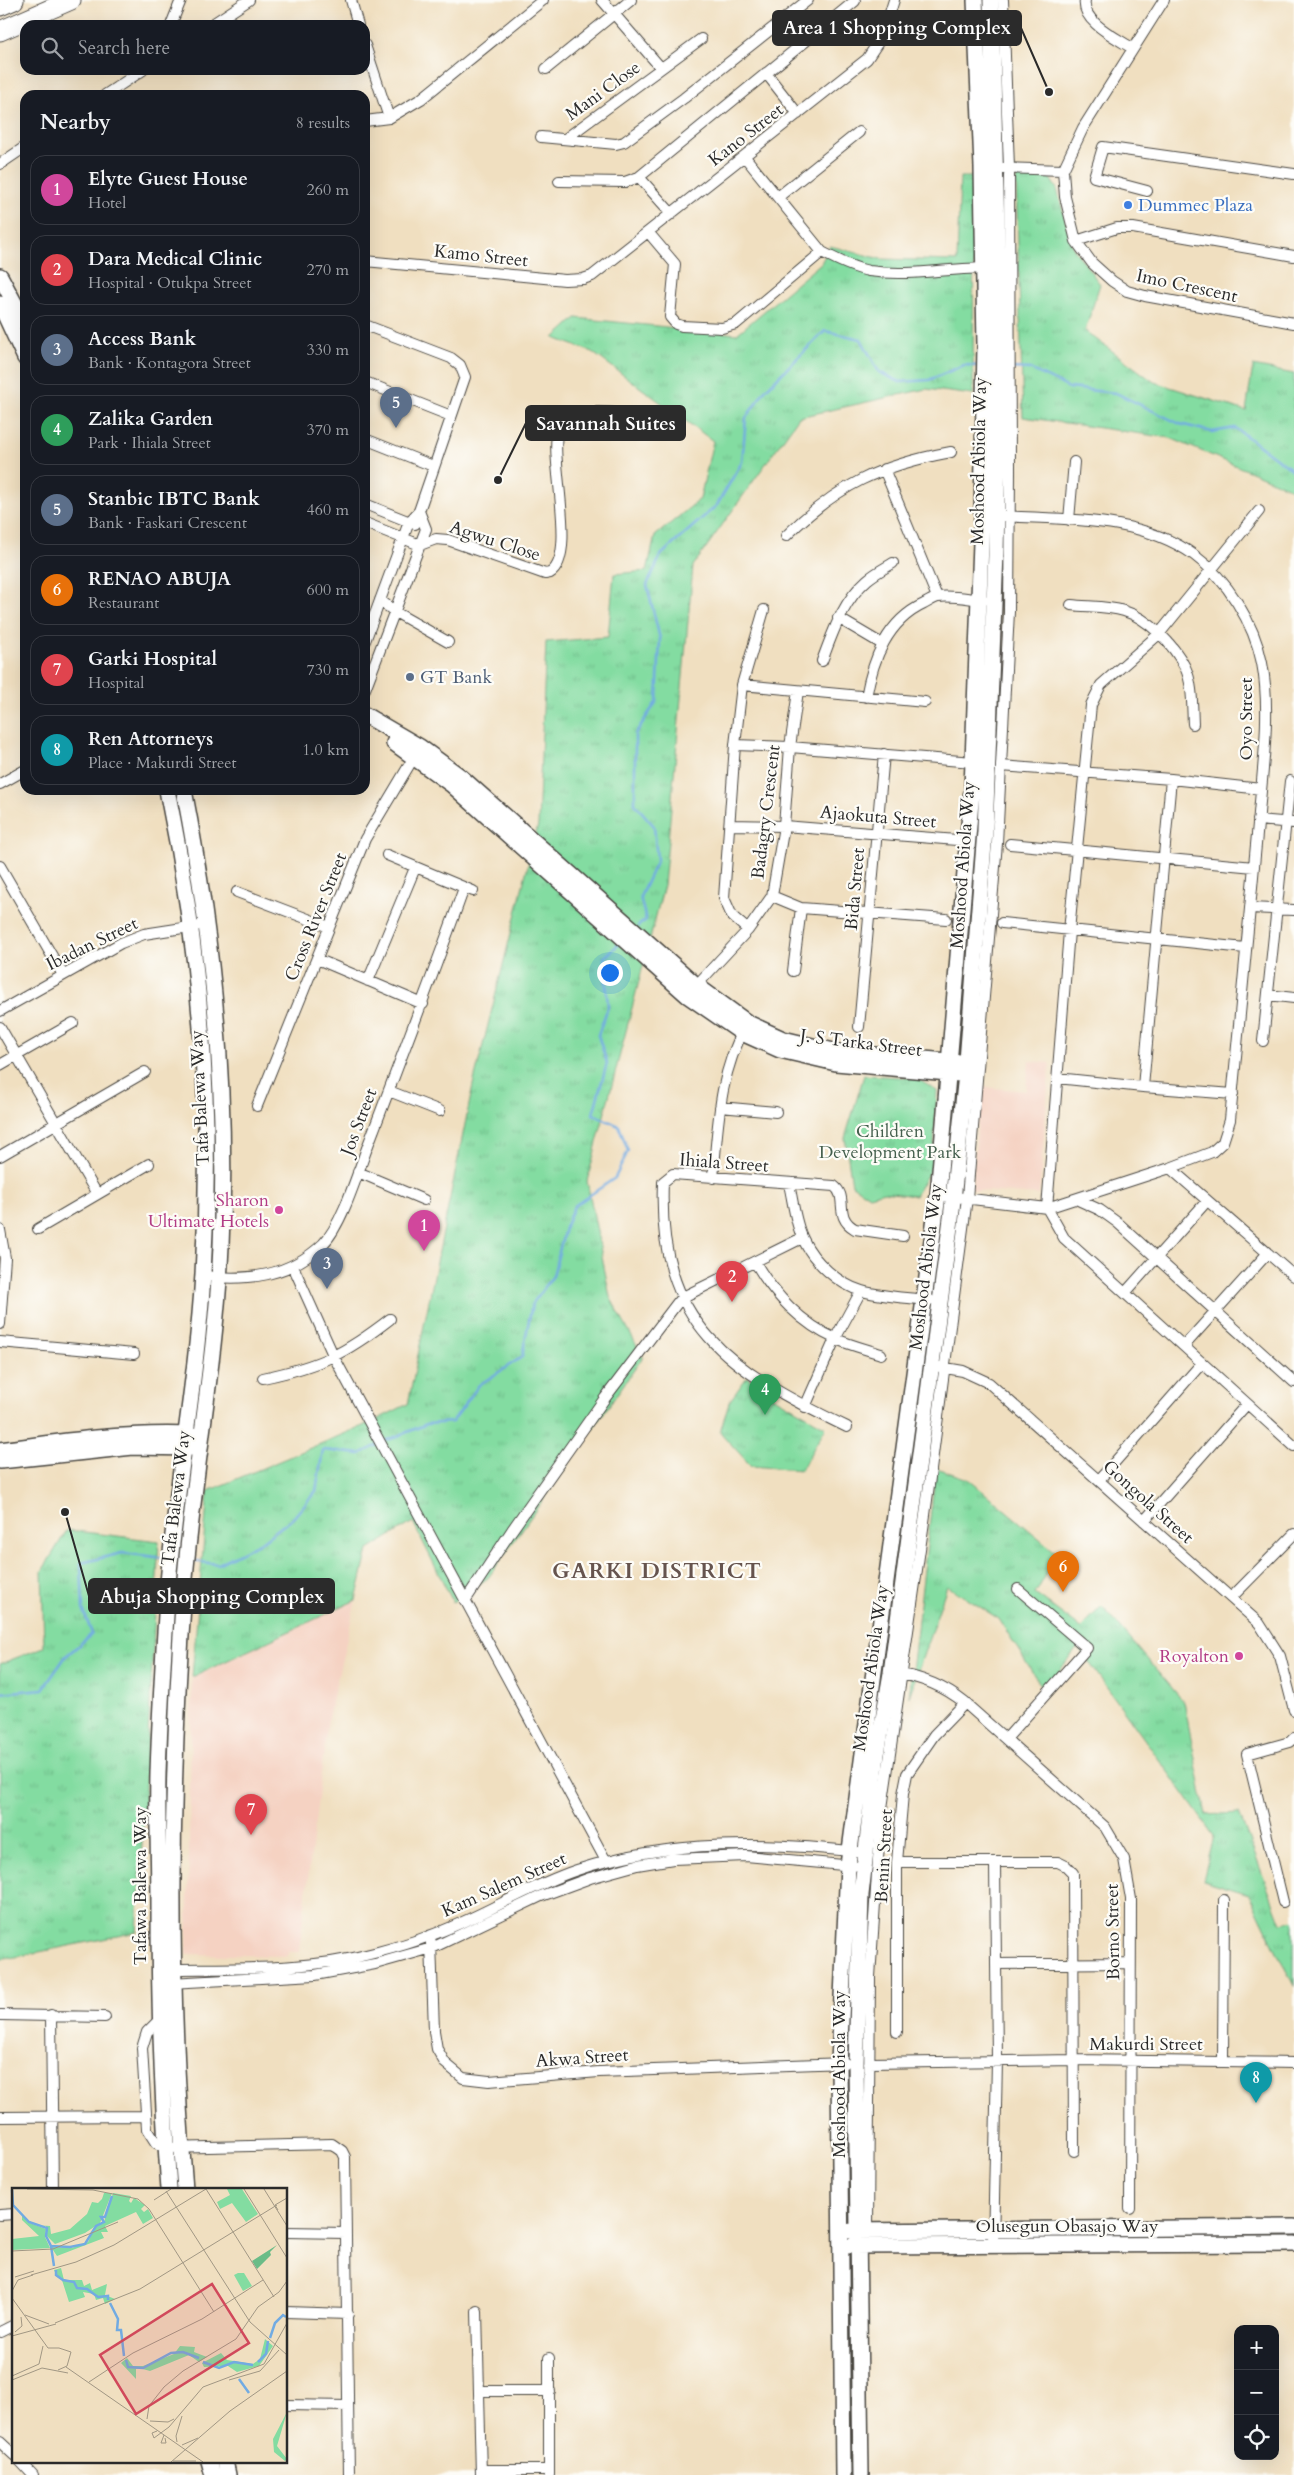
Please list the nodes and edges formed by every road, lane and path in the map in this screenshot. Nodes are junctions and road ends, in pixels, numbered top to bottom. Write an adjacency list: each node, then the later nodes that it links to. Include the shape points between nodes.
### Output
1 (14, 0): 17 (highway)
2 (71, 0): 19 (highway)
3 (181, 0): 20 (street)
4 (249, 0): 21 (street)
5 (351, 0): 22 (street)
6 (543, 0): 34 (street, via 421,99)
7 (602, 0): 18 (street)
8 (631, 0): 18 (street)
9 (808, 0): 38 (street, via 624,142)
10 (894, 0): 33 (street, Kano Street, via 889,21 876,48)
11 (975, 0): 42 (main road, Moshood Abiola Way)
12 (991, 0): 42 (main road, Moshood Abiola Way)
13 (1003, 0): 42 (street)
14 (1085, 0): 26 (street, via 1088,17)
15 (1164, 0): 26 (street, Imo Crescent)
16 (855, 1): 30 (street)
17 (0, 6)
18 (614, 15): 27 (street); 28 (street)
19 (27, 20)
20 (173, 20)
21 (219, 20)
22 (357, 20)
23 (20, 23): 24 (highway)
24 (0, 32)
25 (701, 39): 27 (street, Mani Close)
26 (1132, 48): 43 (street, Imo Crescent, via 1083,128)
27 (661, 68): 38 (street, Mani Close)
28 (546, 69)
29 (370, 70): 34 (street)
30 (766, 73): 33 (street); 45 (street)
31 (135, 75): 32 (street)
32 (113, 90)
33 (798, 114): 40 (street, Kano Street)
34 (389, 118): 35 (street)
35 (370, 120)
36 (859, 132): 48 (street)
37 (541, 137): 38 (street)
38 (565, 139)
39 (20, 151): 41 (street)
40 (745, 157): 48 (street); 49 (street, Kano Street)
41 (0, 164)
42 (996, 167): 43 (street); 55 (main road, Moshood Abiola Way); 74 (street, via 1009,362)
43 (1063, 170): 51 (street, Imo Crescent, via 1064,197)
44 (1294, 174): 47 (street, via 1103,147 1094,177)
45 (639, 177): 46 (street, via 624,182); 49 (street)
46 (559, 181)
47 (1147, 191)
48 (778, 197): 52 (street)
49 (672, 214): 50 (street, Kano Street)
50 (648, 232): 52 (street, via 674,264 670,317 682,326 722,328 736,324); 57 (street, Kano Street)
51 (1076, 241): 53 (street, via 1117,228 1133,228); 60 (street, Imo Crescent, via 1092,263 1127,291)
52 (822, 252): 55 (street, via 869,271 932,272)
53 (1294, 256)
54 (370, 261): 57 (street, Kamo Street, via 564,280 583,280)
55 (992, 268): 74 (main road, Moshood Abiola Way, via 1000,346); 74 (main road, Moshood Abiola Way, via 984,397)
56 (0, 276): 59 (main road)
57 (592, 276)
58 (0, 304): 62 (main road)
59 (20, 314)
60 (1294, 323)
61 (370, 327): 65 (street, via 451,358 460,365 463,387)
62 (20, 347)
63 (370, 384): 65 (street)
64 (634, 415): 81 (street, Agwu Close, via 595,411 578,414 558,430 556,457 562,545 555,569 545,574 460,543)
65 (451, 416): 69 (street)
66 (370, 441): 69 (street)
67 (951, 452): 70 (street)
68 (1074, 462): 75 (street)
69 (433, 466): 72 (street)
70 (884, 469): 79 (street, via 836,494); 85 (street)
71 (370, 506): 76 (street)
72 (419, 511): 76 (street); 78 (street)
73 (1260, 511): 84 (street)
74 (996, 516): 75 (street, Oyo Street); 87 (main road, Moshood Abiola Way); 88 (main road, Moshood Abiola Way); 111 (street, via 1009,612)
75 (1069, 520): 84 (street, Oyo Street, via 1150,532 1194,555)
76 (409, 522): 78 (street); 80 (street)
77 (370, 526): 80 (street)
78 (426, 529): 81 (street); 82 (street)
79 (786, 536)
80 (402, 539): 82 (street); 86 (street)
81 (436, 539): 82 (street)
82 (420, 545): 91 (street)
83 (893, 563): 92 (street, via 867,580 850,598)
84 (1212, 571): 94 (street); 117 (street, Oyo Street, via 1243,614 1257,643 1262,664 1266,703)
85 (938, 597): 87 (street); 96 (street, via 914,609)
86 (380, 600): 91 (street); 93 (street)
87 (978, 600): 88 (street); 110 (main road, Moshood Abiola Way)
88 (994, 601): 166 (main road, Moshood Abiola Way, via 985,831)
89 (1071, 606): 94 (street, via 1124,611 1135,615)
90 (764, 610): 99 (street)
91 (395, 612): 95 (street); 98 (street)
92 (838, 618): 96 (street); 97 (street)
93 (370, 627)
94 (1159, 634): 104 (street, via 1185,668); 112 (street, via 1096,693 1091,705)
95 (448, 642)
96 (882, 644): 101 (street)
97 (822, 661)
98 (370, 676)
99 (742, 685): 100 (street); 106 (street)
100 (798, 691): 101 (street); 107 (street, Badagry Crescent)
101 (866, 697): 102 (street)
102 (925, 702)
103 (370, 719): 108 (main road)
104 (1193, 724)
105 (370, 729): 108 (main road)
106 (735, 745): 107 (street); 122 (street)
107 (790, 746): 109 (street); 123 (street, Badagry Crescent)
108 (417, 752): 144 (street, Cross River Street, via 365,839); 153 (main road, J. S Tarka Street, via 576,886)
109 (884, 754): 110 (street); 124 (street, Bida Street)
110 (973, 762): 125 (main road, Moshood Abiola Way)
111 (1000, 766): 112 (street); 177 (street, via 992,906)
112 (1084, 772): 114 (street); 127 (street)
113 (20, 773): 116 (street)
114 (1171, 779): 117 (street); 129 (street)
115 (1290, 781): 121 (street)
116 (0, 784)
117 (1261, 789): 120 (street, Oyo Street)
118 (168, 795): 143 (main road, Tafa Balewa Way, via 179,845)
119 (185, 795): 142 (main road, Tafa Balewa Way)
120 (1258, 820): 121 (street); 132 (street, Oyo Street)
121 (1290, 823): 137 (street)
122 (730, 825): 123 (street, Ajaokuta Street); 145 (street, via 724,898 732,916)
123 (784, 826): 124 (street, Ajaokuta Street); 134 (street, Badagry Crescent)
124 (876, 834): 125 (street, Ajaokuta Street); 139 (street, Bida Street)
125 (968, 841): 165 (main road, Moshood Abiola Way)
126 (1010, 844): 127 (street)
127 (1076, 850): 129 (street); 146 (street)
128 (387, 855): 131 (street)
129 (1165, 859): 132 (street); 147 (street)
130 (0, 866): 151 (street)
131 (415, 868): 152 (street); 156 (street, Jos Street, via 469,889)
132 (1254, 868): 136 (street, Oyo Street)
133 (237, 892): 144 (street)
134 (772, 896): 135 (street); 145 (street, Badagry Crescent)
135 (801, 908): 139 (street); 150 (street)
136 (1250, 908): 137 (street); 148 (street, Oyo Street)
137 (1276, 909): 138 (street); 154 (street)
138 (1294, 910)
139 (869, 913): 140 (street); 160 (street, Bida Street)
140 (946, 919)
141 (1002, 923): 146 (street)
142 (205, 924): 143 (street, Ibadan Street); 201 (main road, Tafa Balewa Way, via 217,1041 220,1114 222,1210)
143 (189, 926): 151 (street, Ibadan Street, via 144,934); 199 (main road, Tafa Balewa Way, via 205,1105)
144 (329, 927): 149 (street, Cross River Street)
145 (748, 930): 153 (street, Badagry Crescent)
146 (1069, 931): 147 (street); 168 (street)
147 (1156, 939): 148 (street); 169 (street)
148 (1245, 948): 171 (street, Oyo Street)
149 (316, 960): 152 (street); 172 (street, Cross River Street)
150 (793, 971)
151 (63, 975): 157 (street, Ibadan Street)
152 (368, 981): 156 (street)
153 (692, 990): 161 (main road, J. S Tarka Street)
154 (1268, 995): 155 (street); 162 (street)
155 (1294, 998)
156 (423, 1004): 170 (street, Jos Street)
157 (0, 1011)
158 (73, 1023): 163 (street)
159 (0, 1027): 163 (street)
160 (859, 1027)
161 (745, 1028): 165 (main road, J. S Tarka Street, via 838,1052); 173 (street, via 728,1069)
162 (1263, 1041)
163 (16, 1056): 164 (street); 176 (street)
164 (0, 1065)
165 (951, 1067): 166 (main road, J. S Tarka Street); 185 (main road, Moshood Abiola Way)
166 (966, 1068): 177 (main road, Moshood Abiola Way)
167 (145, 1072): 176 (street)
168 (1057, 1078): 169 (street); 190 (street)
169 (1143, 1087): 171 (street)
170 (389, 1091): 174 (street); 181 (street, Jos Street)
171 (1233, 1094): 180 (street, Oyo Street, via 1227,1133 1216,1150)
172 (257, 1106)
173 (720, 1107): 175 (street); 182 (street)
174 (440, 1110)
175 (776, 1112)
176 (56, 1124): 178 (street); 184 (street)
177 (965, 1145): 186 (main road, Moshood Abiola Way)
178 (0, 1156)
179 (149, 1164): 184 (street)
180 (1170, 1168): 187 (street, Oyo Street); 189 (street)
181 (358, 1172): 188 (street); 198 (street, Jos Street, via 325,1242)
182 (713, 1178): 183 (street, Ihiala Street); 204 (street, Ihiala Street, via 672,1174 664,1182 663,1231)
183 (789, 1184): 193 (street, Ihiala Street, via 834,1186 841,1195 841,1211 849,1226); 194 (street)
184 (97, 1194): 191 (street)
185 (938, 1195): 186 (street); 205 (main road, Moshood Abiola Way)
186 (960, 1197): 190 (street); 206 (main road, Moshood Abiola Way); 217 (street)
187 (1076, 1199): 190 (street, Oyo Street); 196 (street, via 1109,1216)
188 (424, 1200)
189 (1207, 1201): 195 (street); 196 (street)
190 (1047, 1208): 203 (street, via 1064,1238)
191 (38, 1229)
192 (0, 1230): 209 (street, via 4,1258)
193 (903, 1236)
194 (802, 1238): 197 (street); 202 (street, via 830,1272)
195 (1267, 1254): 200 (street); 207 (street)
196 (1158, 1257): 203 (street); 207 (street)
197 (755, 1262): 204 (street); 210 (street, via 782,1301)
198 (293, 1266): 201 (street, Jos Street, via 251,1278); 215 (street)
199 (203, 1276): 201 (street, Jos Street); 223 (main road, Tafa Balewa Way)
200 (1294, 1276)
201 (219, 1278): 224 (main road, Tafa Balewa Way)
202 (861, 1291): 205 (street); 210 (street)
203 (1125, 1293): 212 (street)
204 (681, 1298): 221 (street, Ihiala Street, via 715,1346); 235 (street, via 600,1405)
205 (924, 1299): 206 (street); 236 (main road, Moshood Abiola Way)
206 (940, 1301): 217 (main road, Moshood Abiola Way)
207 (1216, 1311): 212 (street); 219 (street)
208 (390, 1319): 215 (street)
209 (0, 1324)
210 (835, 1339): 214 (street); 221 (street)
211 (0, 1342): 213 (street)
212 (1184, 1346): 216 (street)
213 (134, 1354)
214 (881, 1354)
215 (334, 1357): 218 (street, via 310,1367); 235 (street)
216 (1202, 1363): 220 (street); 228 (street)
217 (939, 1367): 228 (street, Gongola Street, via 963,1370 988,1383); 237 (main road, Moshood Abiola Way)
218 (263, 1378)
219 (1294, 1382)
220 (1247, 1404): 225 (street); 229 (street)
221 (805, 1407): 222 (street, Ihiala Street)
222 (847, 1427)
223 (184, 1441): 224 (main road); 226 (main road, via 77,1440); 227 (main road); 231 (main road, Tafa Balewa Way)
224 (201, 1441): 232 (main road, Tafa Balewa Way)
225 (1294, 1446)
226 (0, 1450)
227 (0, 1461)
228 (1099, 1480): 229 (street, Gongola Street)
229 (1144, 1521): 234 (street, Gongola Street)
230 (1294, 1534): 234 (street)
231 (168, 1583): 254 (main road, Tafawa Balewa Way, via 158,1774)
232 (185, 1584): 254 (main road, Tafawa Balewa Way)
233 (1018, 1590): 241 (street, via 1087,1648)
234 (1231, 1598): 239 (street, Gongola Street, via 1270,1637 1285,1670)
235 (465, 1602): 244 (street)
236 (874, 1670): 237 (street, Borno Street); 242 (main road, Moshood Abiola Way)
237 (896, 1673): 238 (street, Borno Street, via 934,1683); 243 (main road, Moshood Abiola Way, via 878,1754); 265 (street, via 881,1815)
238 (965, 1704): 241 (street, Borno Street); 245 (street, Benin Street, via 934,1735 907,1774)
239 (1294, 1710)
240 (1294, 1738): 248 (street, via 1247,1754)
241 (1006, 1739): 252 (street, Borno Street, via 1105,1827 1120,1850 1129,1876)
242 (849, 1858): 243 (street, Kam Salem Street); 243 (street, Kam Salem Street); 244 (street, Kam Salem Street, via 726,1845 677,1848); 250 (street, Kam Salem Street, via 721,1856 637,1865 541,1896); 264 (main road, Moshood Abiola Way)
243 (865, 1860): 265 (main road, Moshood Abiola Way, via 858,1964)
244 (606, 1861): 249 (street, Kam Salem Street, via 532,1888)
245 (897, 1862): 246 (street); 259 (street, Benin Street)
246 (995, 1862): 251 (street, via 1058,1862 1073,1873); 253 (street)
247 (1224, 1900): 263 (street)
248 (1283, 1902)
249 (430, 1936): 250 (street, Akwa Street); 254 (street, Kam Salem Street, via 372,1953 316,1964)
250 (432, 1948): 254 (street, Kam Salem Street, via 375,1964 315,1975); 264 (street, Akwa Street, via 437,2048 450,2069 471,2080)
251 (1074, 1963): 252 (street); 253 (street); 260 (street)
252 (1130, 1963): 261 (street, Borno Street)
253 (996, 1964): 262 (street)
254 (166, 1976): 258 (main road, Tafawa Balewa Way); 270 (main road, Tafawa Balewa Way)
255 (0, 2015): 256 (street)
256 (51, 2015): 257 (street); 267 (street)
257 (105, 2017)
258 (160, 2019): 268 (street, via 147,2032 142,2048); 271 (main road, Tafawa Balewa Way)
259 (897, 2032)
260 (1074, 2060): 261 (street, Makurdi Street); 262 (street, Makurdi Street); 272 (street)
261 (1130, 2060): 263 (street, Makurdi Street); 276 (street, Borno Street)
262 (997, 2061): 265 (street, Makurdi Street); 281 (street)
263 (1223, 2062): 266 (street, Makurdi Street)
264 (839, 2063): 265 (street, Akwa Street); 282 (main road, Moshood Abiola Way)
265 (862, 2063): 280 (main road, Moshood Abiola Way)
266 (1294, 2063)
267 (52, 2115): 268 (street); 269 (street); 273 (street)
268 (146, 2116): 271 (street, via 146,2129 151,2138)
269 (0, 2117)
270 (181, 2147): 271 (street); 275 (main road, Tafawa Balewa Way); 279 (street, via 332,2144 345,2157)
271 (166, 2148): 274 (main road, Tafawa Balewa Way)
272 (1074, 2151)
273 (53, 2188)
274 (169, 2188)
275 (185, 2188)
276 (1130, 2208)
277 (1294, 2227): 281 (main road, Olusegun Obasajo Way)
278 (288, 2232): 279 (street)
279 (345, 2233): 286 (street)
280 (862, 2236): 281 (main road, Olusegun Obasajo Way); 282 (main road, Olusegun Obasajo Way); 306 (main road, Moshood Abiola Way, via 858,2300)
281 (993, 2238): 283 (main road, Olusegun Obasajo Way)
282 (841, 2239): 305 (main road, Moshood Abiola Way)
283 (1294, 2244)
284 (288, 2312): 286 (street)
285 (477, 2312): 290 (street)
286 (348, 2314): 293 (street)
287 (12, 2325): 288 (street)
288 (0, 2332)
289 (549, 2358): 291 (street)
290 (480, 2391): 291 (street); 299 (street)
291 (550, 2391): 300 (street)
292 (288, 2405): 293 (street)
293 (348, 2406): 304 (street)
294 (0, 2442): 295 (street)
295 (12, 2453)
296 (21, 2462): 301 (street)
297 (210, 2462): 302 (main road)
298 (225, 2462): 303 (main road)
299 (481, 2472): 300 (street)
300 (549, 2472)
301 (34, 2475)
302 (213, 2475)
303 (228, 2475)
304 (349, 2475)
305 (843, 2475)
306 (861, 2475)

